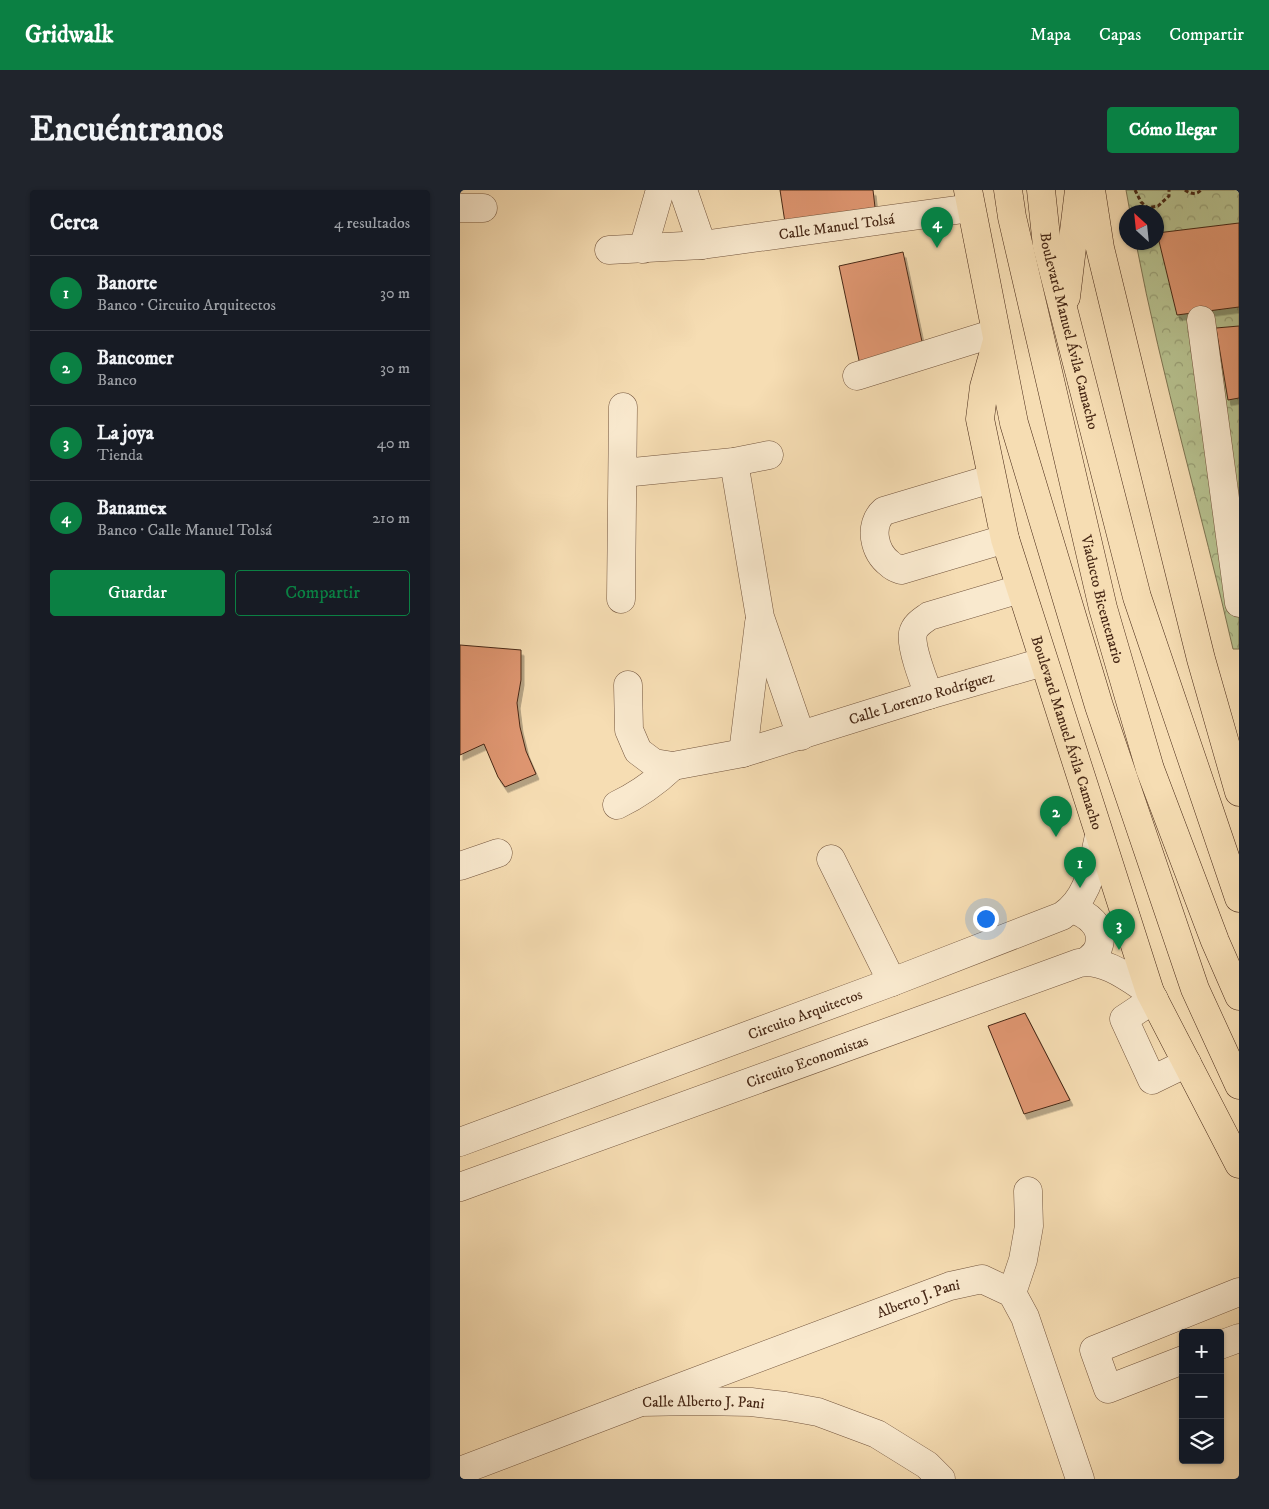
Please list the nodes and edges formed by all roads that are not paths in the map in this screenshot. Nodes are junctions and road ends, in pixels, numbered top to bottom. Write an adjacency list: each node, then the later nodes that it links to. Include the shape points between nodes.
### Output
1 (660, 190): 9 (street)
2 (683, 190): 8 (street)
3 (1008, 190): 42 (main road, Viaducto Bicentenario, via 1103,608 1150,769)
4 (1041, 190): 11 (main road, Boulevard Manuel Ávila Camacho, via 1047,246)
5 (1079, 190): 11 (main road)
6 (1092, 190): 31 (main road, via 1100,248 1201,659)
7 (969, 199): 8 (street, Calle Manuel Tolsá); 13 (main road, Boulevard Manuel Ávila Camacho)
8 (702, 244): 9 (street, Calle Manuel Tolsá)
9 (643, 249): 10 (street, Calle Manuel Tolsá)
10 (609, 250)
11 (1064, 314): 37 (main road, Boulevard Manuel Ávila Camacho, via 1137,596)
12 (1201, 320): 23 (street)
13 (996, 337): 14 (street); 19 (main road, Boulevard Manuel Ávila Camacho, via 980,419); 44 (main road, Boulevard Manuel Ávila Camacho, via 1014,423 1099,706 1195,990)
14 (857, 376)
15 (623, 407): 18 (street)
16 (769, 455): 17 (street)
17 (734, 462): 18 (street); 24 (street)
18 (623, 473): 22 (street)
19 (992, 479): 20 (main road, Boulevard Manuel Ávila Camacho); 20 (street, via 884,511 877,517 875,541 880,553 901,570)
20 (1005, 540): 21 (main road, Boulevard Manuel Ávila Camacho)
21 (1020, 589): 25 (main road, Boulevard Manuel Ávila Camacho); 27 (street, via 918,622 913,644)
22 (621, 599)
23 (1239, 603)
24 (760, 617): 28 (street); 29 (street)
25 (1043, 662): 27 (street, Calle Lorenzo Rodríguez); 33 (main road, Boulevard Manuel Ávila Camacho)
26 (628, 685): 30 (street, Calle Lorenzo Rodríguez, via 629,730 638,751 654,762)
27 (928, 695): 28 (street, Calle Lorenzo Rodríguez)
28 (801, 736): 29 (street, Calle Lorenzo Rodríguez)
29 (743, 753): 30 (street, Calle Lorenzo Rodríguez)
30 (673, 766): 32 (street, via 656,782)
31 (1239, 789)
32 (617, 805)
33 (1099, 836): 38 (street, Circuito Arquitectos, via 1084,894); 41 (main road, Boulevard Manuel Ávila Camacho)
34 (498, 853): 36 (street)
35 (831, 859): 40 (street)
36 (460, 866)
37 (1239, 898)
38 (1072, 909): 39 (street, via 1089,916 1098,929 1099,945); 40 (street, Circuito Arquitectos, via 1062,916)
39 (1087, 961): 41 (street, via 1120,973); 47 (street, Circuito Economistas)
40 (892, 982): 45 (street, Circuito Arquitectos)
41 (1152, 996): 43 (main road, Boulevard Manuel Ávila Camacho); 43 (street, via 1124,1019 1152,1080)
42 (1239, 996)
43 (1187, 1063): 46 (main road, Boulevard Manuel Ávila Camacho)
44 (1239, 1085)
45 (460, 1141)
46 (1239, 1164)
47 (460, 1186)
48 (1028, 1191): 50 (street, via 1029,1226 1024,1260)
49 (1239, 1292): 53 (street, via 1094,1350 1108,1389)
50 (1012, 1293): 54 (street, Alberto J. Pani, via 982,1279 950,1286); 57 (street, via 1025,1317)
51 (1239, 1338): 52 (street)
52 (1224, 1344)
53 (1179, 1362)
54 (640, 1402): 55 (street, Calle Alberto J. Pani); 56 (street, Calle Alberto J. Pani, via 751,1402 818,1412 877,1434 927,1465)
55 (460, 1471)
56 (941, 1479)
57 (1080, 1479)

